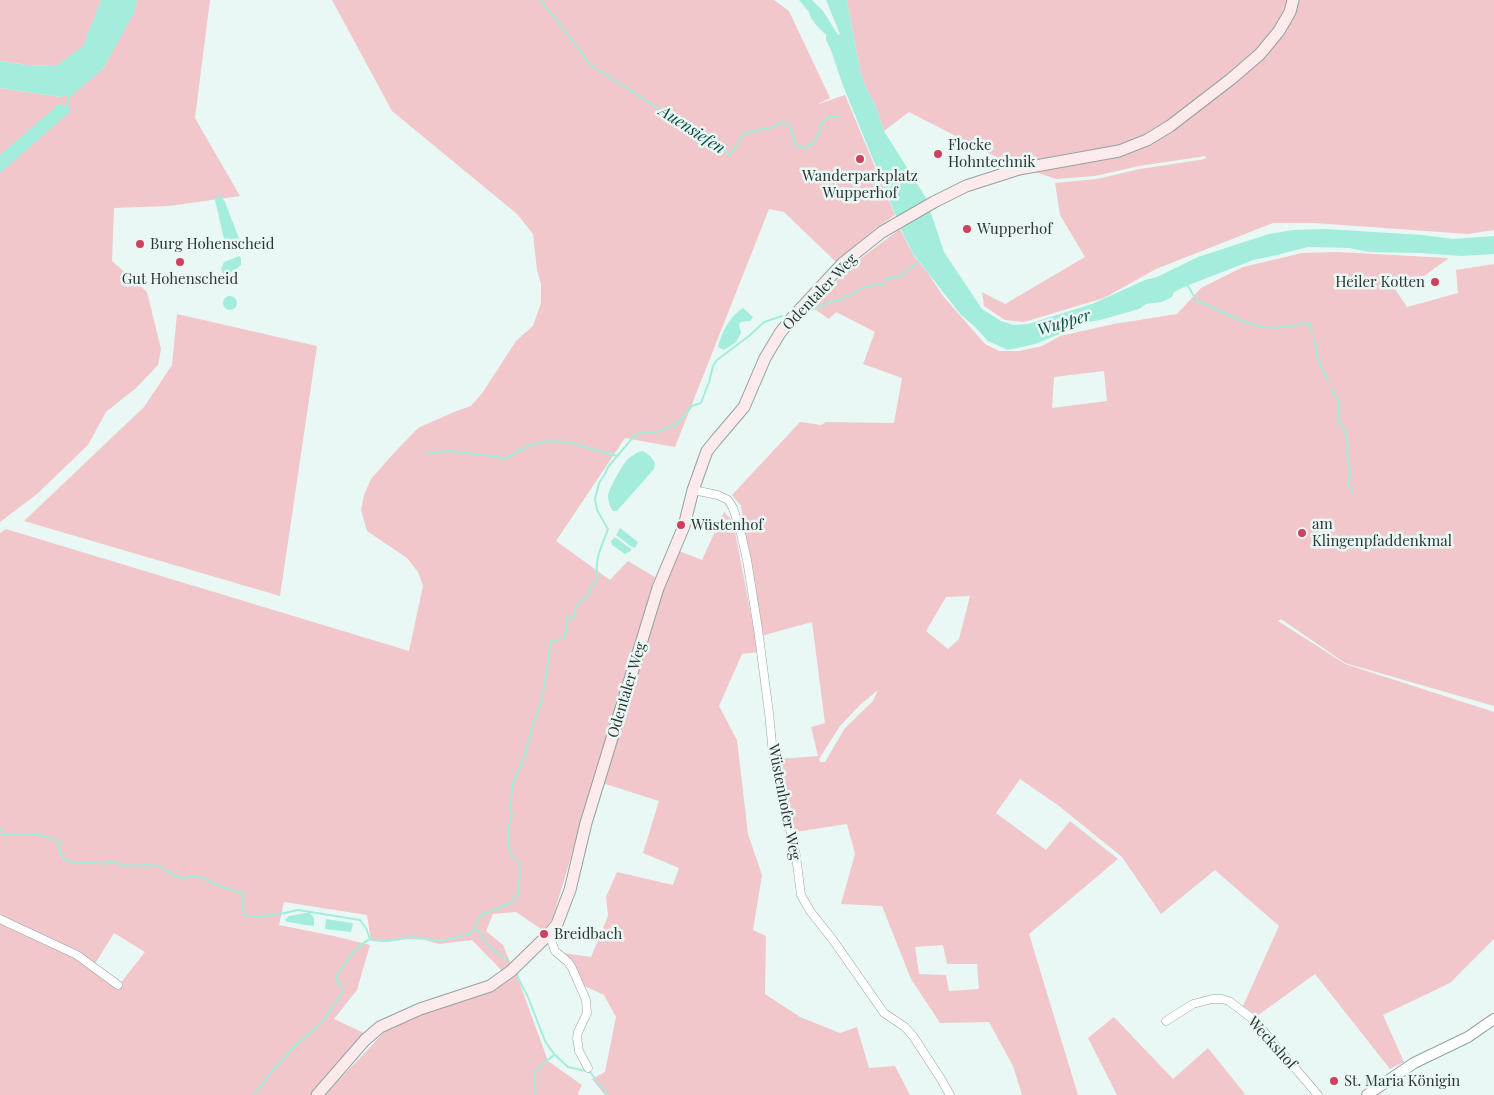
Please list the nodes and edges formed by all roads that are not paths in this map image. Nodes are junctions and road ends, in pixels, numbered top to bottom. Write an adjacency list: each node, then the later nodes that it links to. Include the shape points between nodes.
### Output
1 (1293, 0): 2 (main road, Odentaler Weg, via 1280,31 1260,54 1170,126 1147,140 1112,153 1012,171 966,186 890,226 843,263 780,333 761,365 744,407 707,452)
2 (693, 490): 4 (main road, Odentaler Weg, via 684,526 658,588 586,823 570,890 557,924); 10 (street, Wüstenhofer Weg, via 728,500 740,529 754,602 773,754 802,896 884,1013 913,1036)
3 (0, 919): 5 (street, via 77,956)
4 (549, 934): 8 (street, via 555,951 572,968 586,1000 587,1013 577,1038); 9 (main road, Odentaler Weg, via 511,971 490,986 420,1009 380,1027)
5 (118, 985)
6 (1494, 1019): 12 (street, via 1468,1037 1414,1063)
7 (1166, 1021): 11 (street, Weckshof, via 1193,1004 1222,998 1229,1001 1254,1020)
8 (588, 1068)
9 (317, 1095)
10 (950, 1095)
11 (1318, 1095)
12 (1367, 1095)

